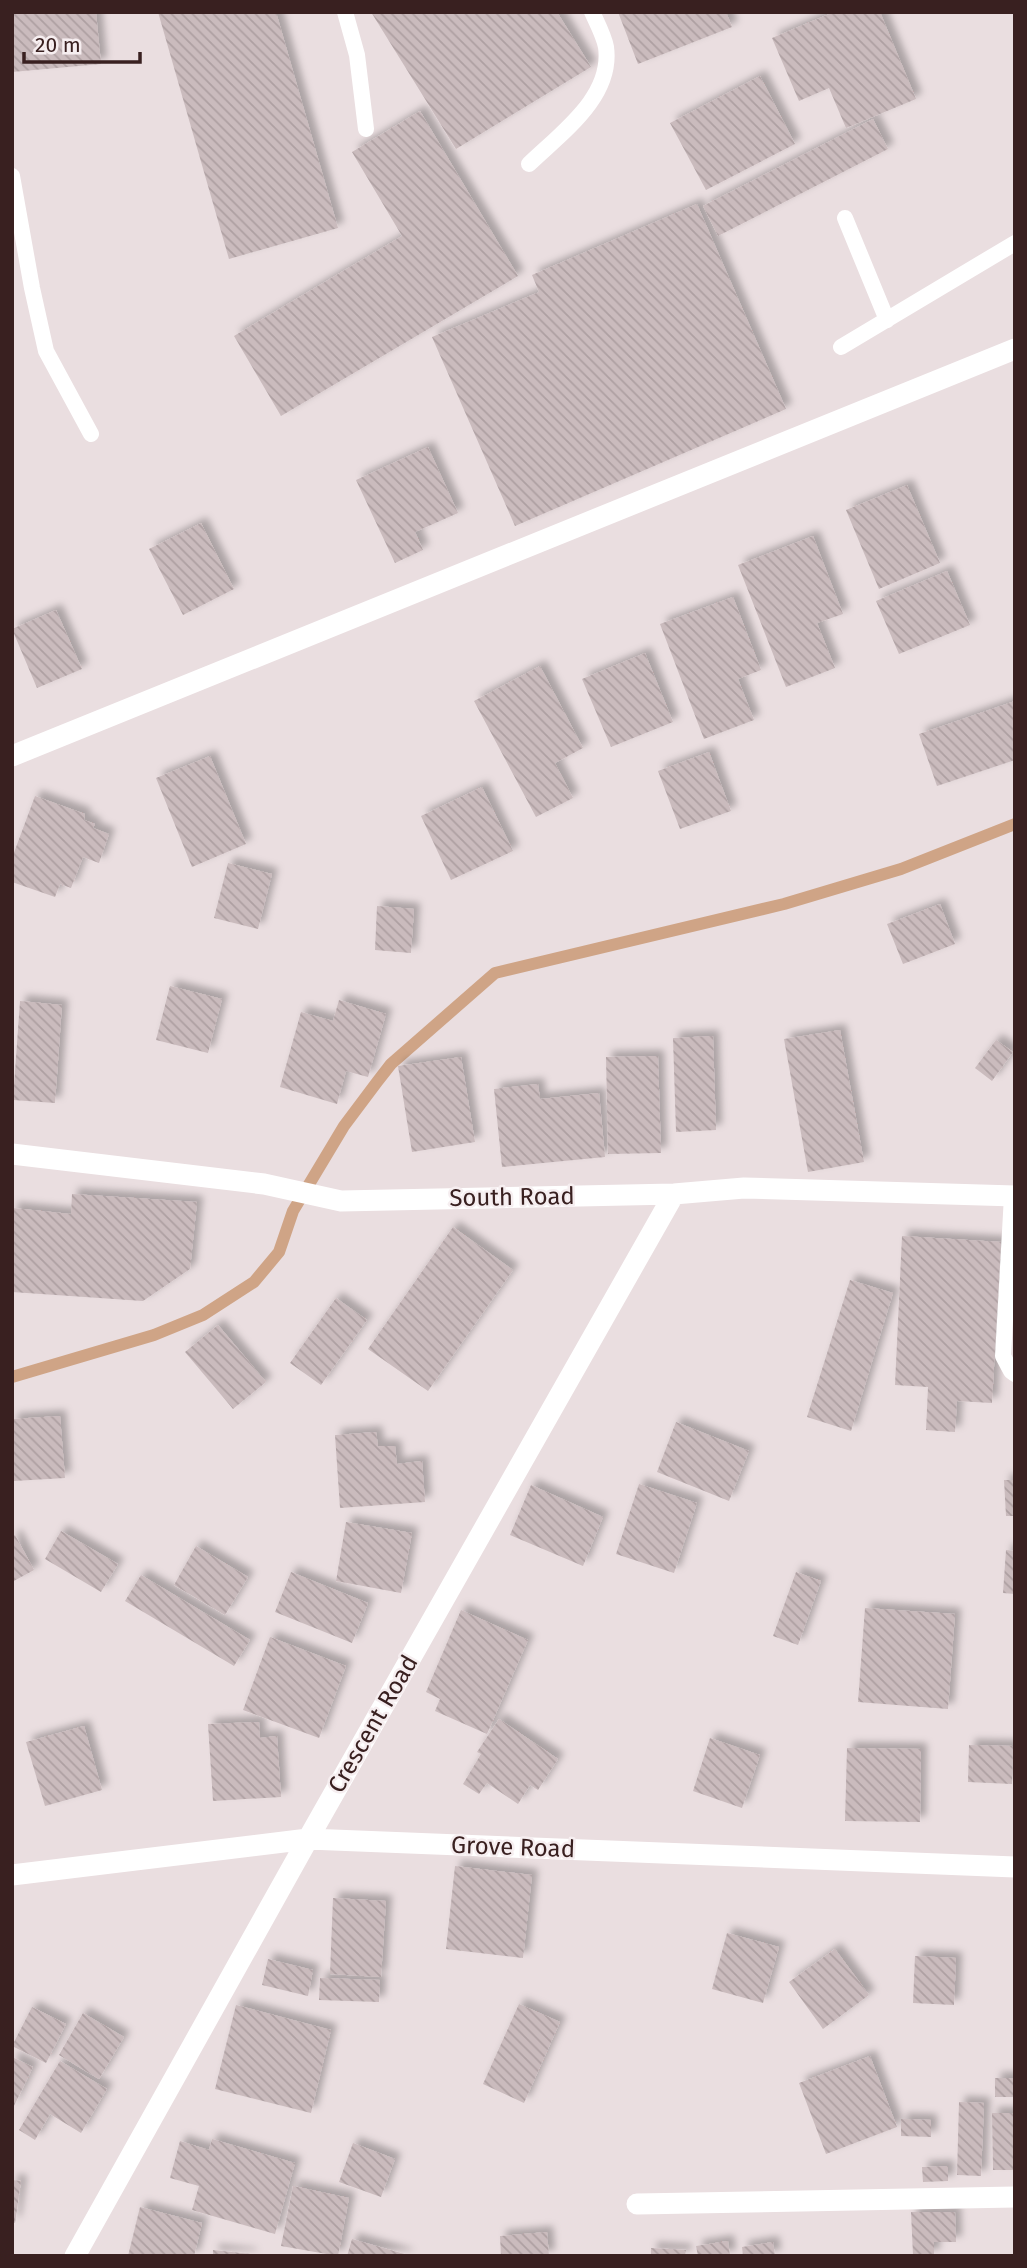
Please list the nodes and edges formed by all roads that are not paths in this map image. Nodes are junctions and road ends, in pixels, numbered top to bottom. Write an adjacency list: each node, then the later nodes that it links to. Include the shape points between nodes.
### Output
1 (345, 12): 3 (lane, via 357,55)
2 (592, 12): 4 (lane, via 606,45 607,71 594,99)
3 (366, 129)
4 (529, 164)
5 (12, 176): 11 (lane, via 46,351)
6 (845, 218): 8 (lane)
7 (1015, 243): 8 (lane)
8 (887, 320): 9 (lane)
9 (841, 347)
10 (1015, 349): 12 (street)
11 (91, 434)
12 (12, 756)
13 (12, 1154): 14 (street, South Road, via 264,1184 341,1201)
14 (674, 1194): 15 (street, South Road, via 744,1188); 17 (street, Crescent Road)
15 (1013, 1196): 16 (lane, via 1003,1356)
16 (1015, 1374)
17 (308, 1839): 18 (street, Grove Road); 19 (street, Grove Road); 22 (street, Crescent Road)
18 (1015, 1867)
19 (12, 1875)
20 (1015, 2197): 21 (street)
21 (637, 2204)
22 (75, 2256)

